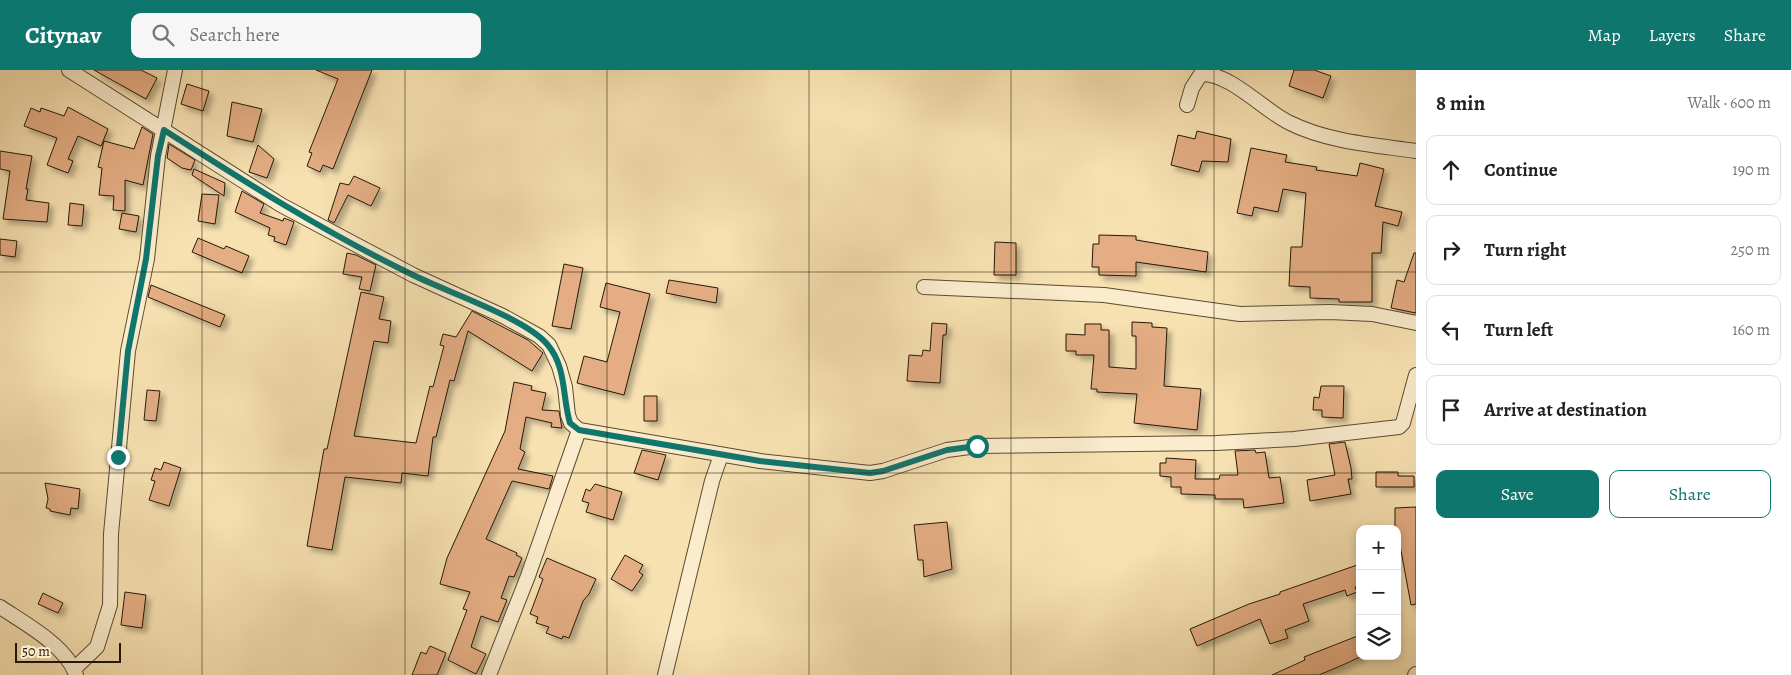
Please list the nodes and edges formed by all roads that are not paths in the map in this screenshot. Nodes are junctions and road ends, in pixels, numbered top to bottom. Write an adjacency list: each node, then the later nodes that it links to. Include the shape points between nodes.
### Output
1 (69, 70): 4 (street)
2 (175, 70): 4 (street)
3 (1187, 105): 5 (street, via 1196,79 1201,74 1208,74 1237,86 1289,123 1344,139)
4 (164, 130): 9 (street, via 281,205 413,275 539,336 549,345 559,366 570,423); 12 (street, via 146,259 128,351 111,534 110,605 96,647)
5 (1416, 151)
6 (924, 287): 7 (street, via 1104,295 1240,314 1372,314)
7 (1416, 322)
8 (1416, 375): 10 (street, via 1403,423 1399,427 1294,439 1216,443 977,446 947,450 870,473)
9 (579, 430): 10 (street); 13 (street)
10 (721, 455): 14 (street)
11 (0, 607): 12 (street, via 66,656)
12 (75, 672)
13 (489, 675)
14 (665, 675)

